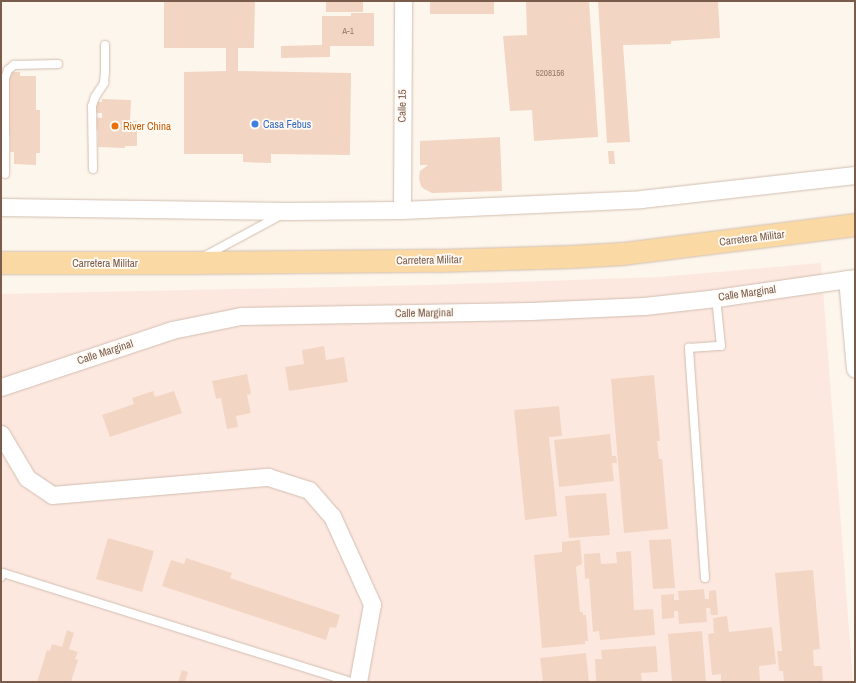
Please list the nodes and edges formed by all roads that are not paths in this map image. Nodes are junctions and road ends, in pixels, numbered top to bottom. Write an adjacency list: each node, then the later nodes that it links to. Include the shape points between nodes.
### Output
1 (403, 1): 8 (street, Calle 15)
2 (105, 45): 4 (lane, via 104,83 92,106)
3 (58, 64): 5 (lane, via 14,65 8,70 5,78)
4 (93, 169)
5 (6, 174)
6 (855, 175): 8 (street, via 640,199)
7 (1, 207): 9 (street)
8 (402, 210): 9 (street)
9 (289, 211): 12 (lane)
10 (855, 225): 12 (main road, Carretera Militar, via 622,254 438,260)
11 (1, 263): 12 (main road, Carretera Militar)
12 (193, 263)
13 (851, 279): 14 (street, Calle Marginal); 15 (street)
14 (716, 298): 16 (street, Calle Marginal, via 644,306 531,312 241,316 172,330); 19 (lane, via 721,346 689,348)
15 (855, 369)
16 (1, 387)
17 (1, 434): 21 (street, via 27,478 52,495 268,478 309,490 332,516 372,604)
18 (1, 577): 20 (lane, via 3,573)
19 (705, 578)
20 (351, 682)
21 (358, 682)

